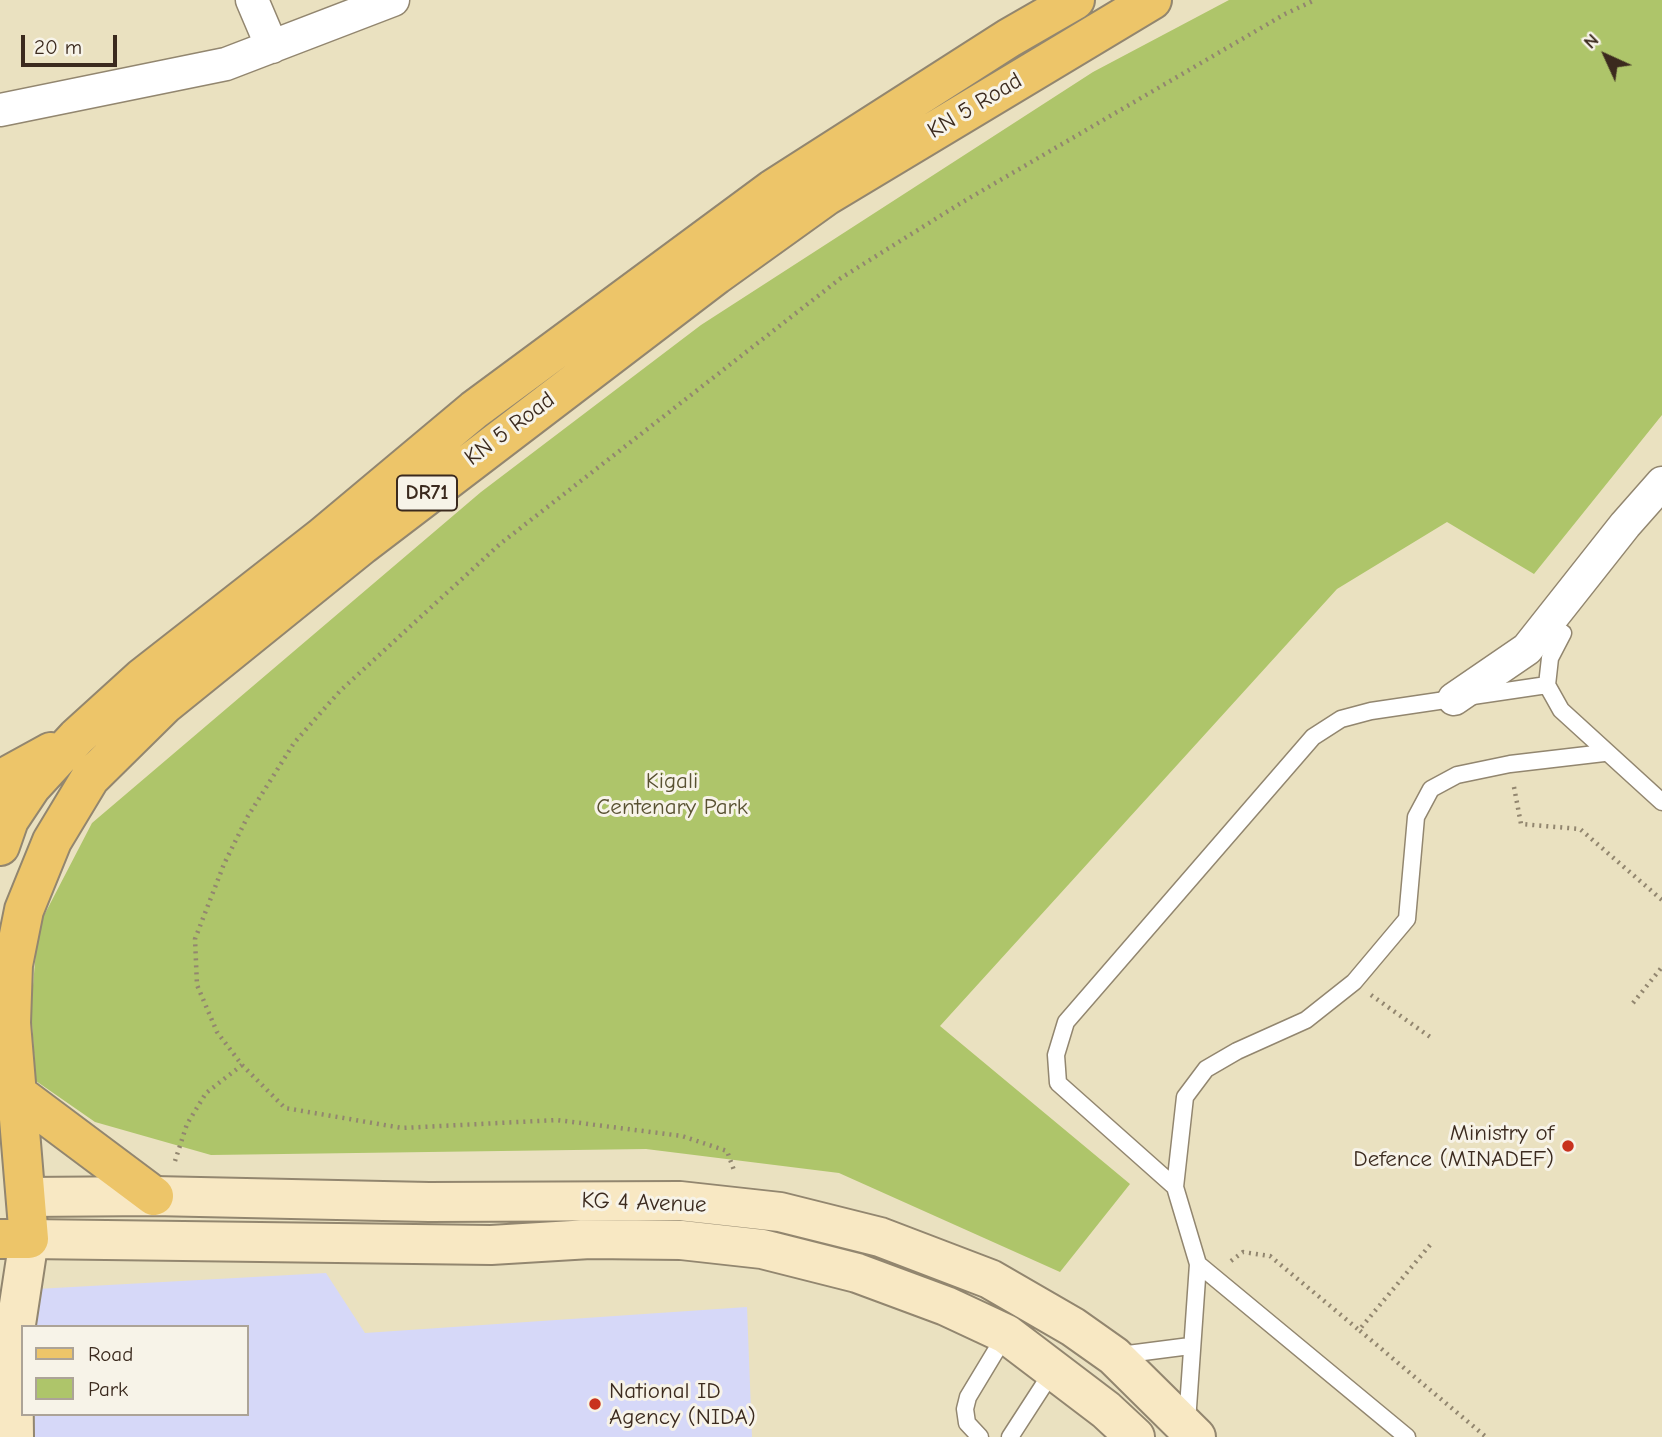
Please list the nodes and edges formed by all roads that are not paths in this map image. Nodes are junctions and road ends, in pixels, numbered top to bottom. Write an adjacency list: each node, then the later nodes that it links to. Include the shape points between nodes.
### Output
1 (252, 0): 5 (street)
2 (393, 0): 5 (street)
3 (1075, 0): 11 (main road, KN 5 Road / DR71, via 890,112 739,214 474,410 142,678)
4 (1152, 0): 16 (main road, KN 5 Road / DR71, via 827,195 466,463 164,705 90,778 52,841 24,910 13,965 11,1023)
5 (272, 47): 6 (street, via 226,64)
6 (0, 110)
7 (1662, 483): 10 (street, via 1527,649)
8 (1563, 634): 9 (lane, via 1550,658)
9 (1547, 685): 10 (lane); 12 (lane, via 1561,710)
10 (1454, 699): 17 (lane, via 1371,710 1341,719 1313,737 1066,1022 1056,1055 1058,1083)
11 (77, 737): 13 (main road); 15 (main road, KN 5 Road / DR71, via 31,787 9,820)
12 (1604, 752): 14 (lane); 17 (lane, via 1457,775 1431,789 1416,817 1407,919 1354,982 1306,1020 1206,1069 1185,1097)
13 (0, 780)
14 (1662, 802)
15 (0, 846)
16 (19, 1094): 18 (main road); 19 (main road, KN 5 Road / DR71)
17 (1175, 1187): 23 (lane)
18 (161, 1196): 19 (main road, KG 4 Avenue); 20 (main road, KG 4 Avenue)
19 (13, 1197): 21 (main road, KN 5 Road / DR71)
20 (429, 1202): 22 (main road); 28 (main road, KG 4 Avenue, via 667,1200 779,1212 880,1237 990,1279)
21 (15, 1239): 22 (main road, KG 4 Avenue); 26 (main road)
22 (433, 1245): 25 (main road, KG 4 Avenue, via 681,1240 762,1249 857,1273)
23 (1198, 1264): 27 (lane); 35 (lane)
24 (0, 1306): 26 (main road)
25 (1006, 1334): 29 (main road, KG 4 Avenue); 32 (lane, via 968,1397 967,1423)
26 (13, 1344): 31 (main road)
27 (1190, 1346): 28 (lane); 30 (lane)
28 (1114, 1356): 30 (main road, KG 4 Avenue)
29 (1054, 1368): 33 (lane); 34 (main road, KG 4 Avenue)
30 (1191, 1432)
31 (14, 1437)
32 (980, 1437)
33 (1010, 1437)
34 (1135, 1437)
35 (1407, 1437)

